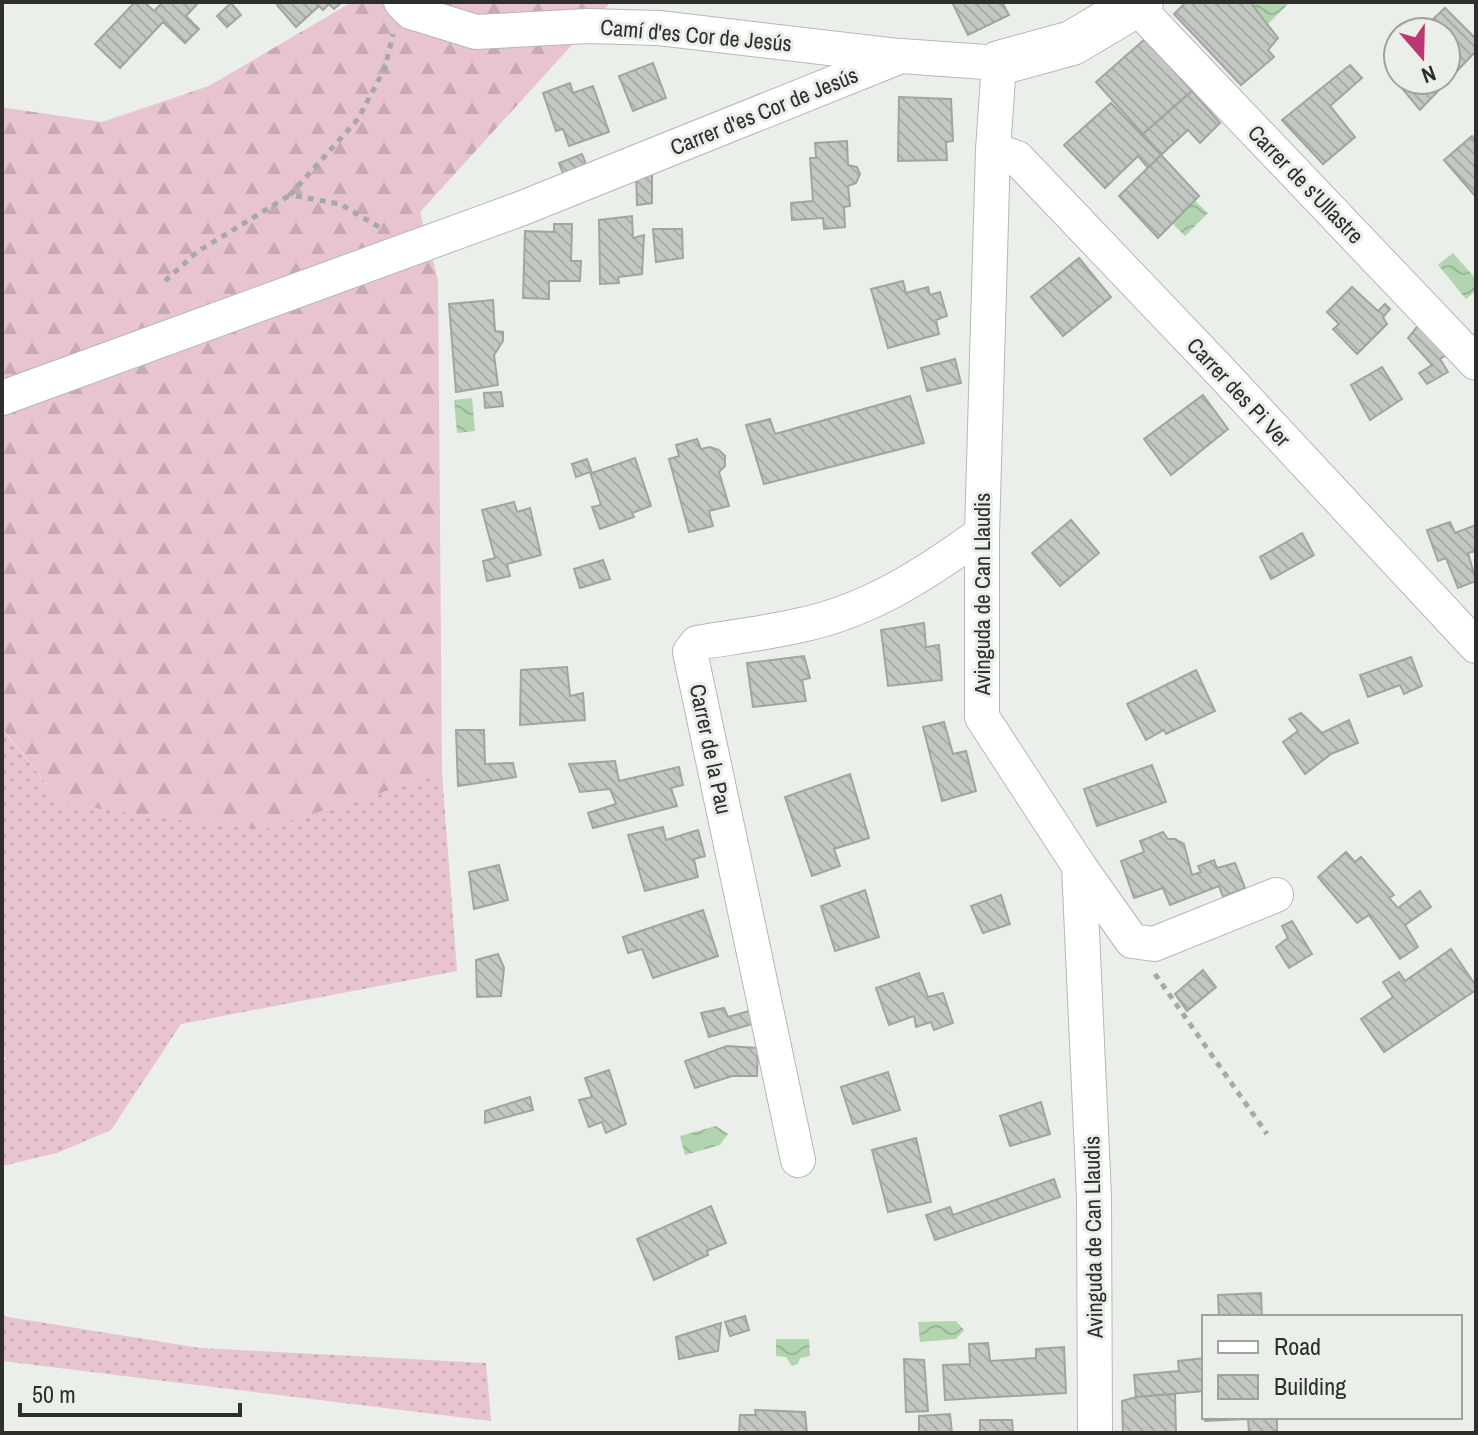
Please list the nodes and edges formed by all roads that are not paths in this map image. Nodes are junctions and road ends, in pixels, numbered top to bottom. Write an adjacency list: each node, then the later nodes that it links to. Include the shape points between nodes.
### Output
1 (401, 2): 3 (street, Camí d'es Cor de Jesús, via 411,12 476,32 659,28)
2 (1138, 4): 4 (street, Carrer d'es Cor de Jesús, via 1072,43); 6 (street, Carrer de s'Ullastre)
3 (901, 56): 4 (street, Carrer d'es Cor de Jesús); 7 (street, Carrer d'es Cor de Jesús, via 520,209)
4 (999, 63): 5 (street, Avinguda de Can Llaudis)
5 (993, 150): 8 (street, Avinguda de Can Llaudis); 9 (street, Carrer des Pi Ver, via 1017,158)
6 (1476, 363)
7 (2, 398)
8 (982, 533): 10 (street, Avinguda de Can Llaudis, via 982,717); 12 (street, Carrer de la Pau, via 935,567 854,608 805,625 697,643 690,652)
9 (1476, 646)
10 (1079, 866): 11 (street, via 1132,941 1154,944); 13 (street, Avinguda de Can Llaudis, via 1094,1197)
11 (1276, 895)
12 (798, 1160)
13 (1095, 1433)

